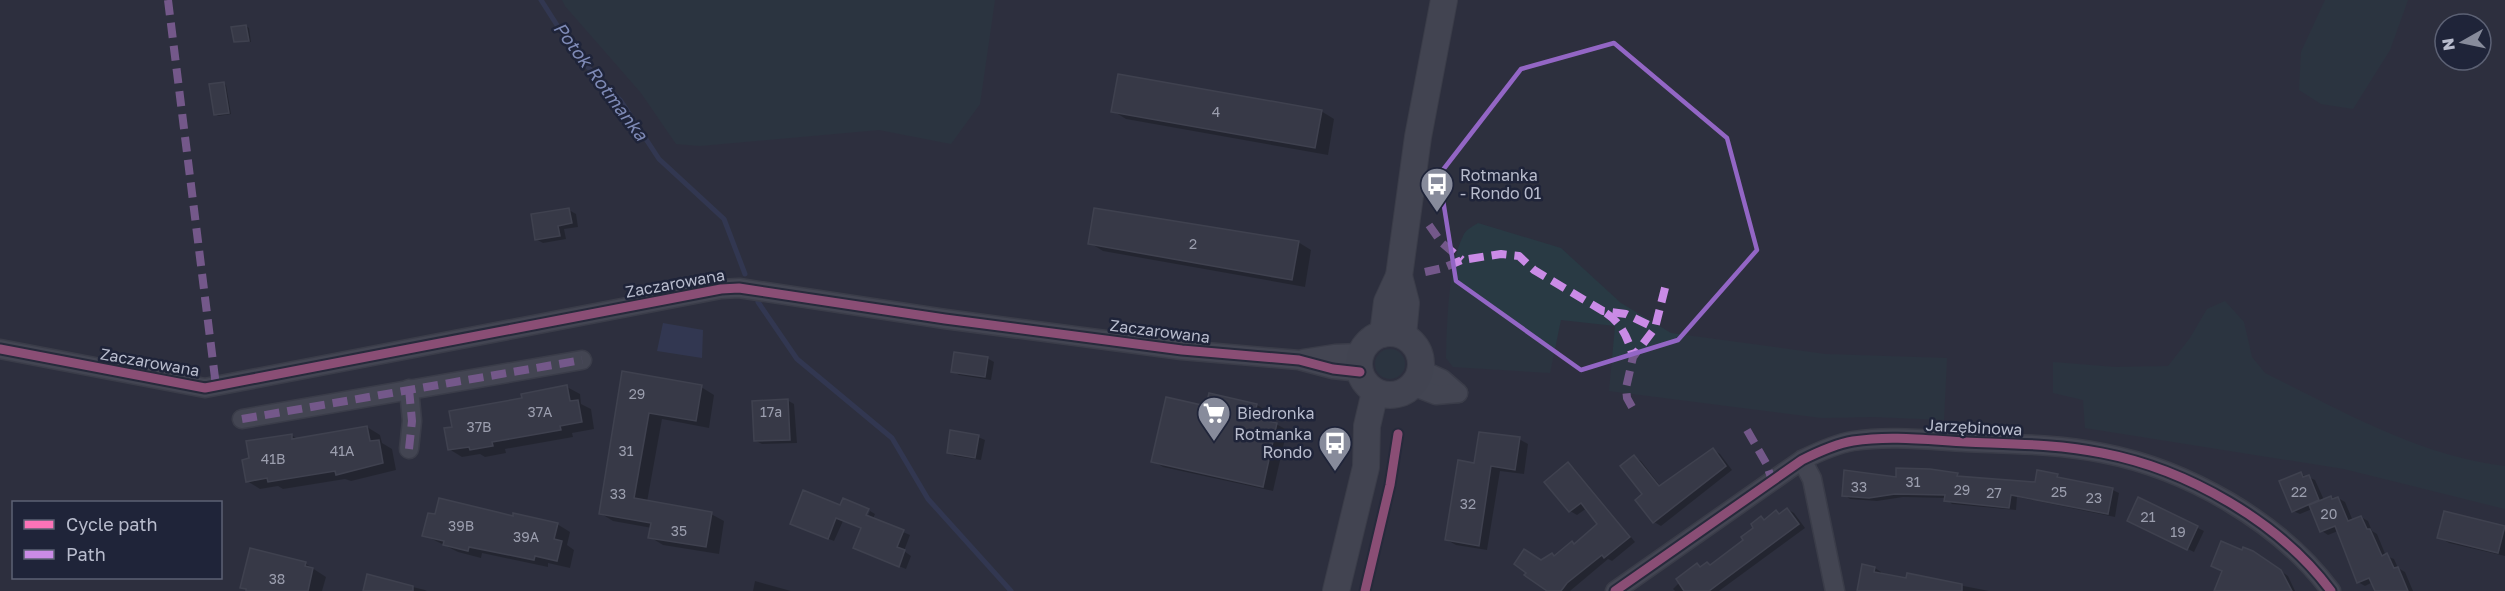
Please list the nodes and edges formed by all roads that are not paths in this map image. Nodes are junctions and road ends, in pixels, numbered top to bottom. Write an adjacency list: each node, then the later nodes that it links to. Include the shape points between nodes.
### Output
1 (1444, 0): 2 (main road, via 1418,137 1399,276 1406,303)
2 (1393, 334): 5 (main road, via 1365,344); 6 (main road, via 1412,341 1419,350)
3 (0, 349): 5 (street, Zaczarowana, via 206,388 739,288 1182,350 1299,360 1335,354)
4 (582, 360): 7 (street)
5 (1360, 363): 6 (main road, via 1363,380)
6 (1401, 386): 11 (main road, via 1367,426 1366,467)
7 (409, 389): 8 (street); 9 (street)
8 (243, 419)
9 (409, 448)
10 (1802, 460): 12 (street, Jarzębinowa); 13 (street, via 1812,479); 14 (street, Jarzębinowa, via 1853,441 1889,438 2047,446 2103,453 2199,485 2244,512 2285,541)
11 (1336, 591)
12 (1616, 591)
13 (1835, 591)
14 (2331, 591)

